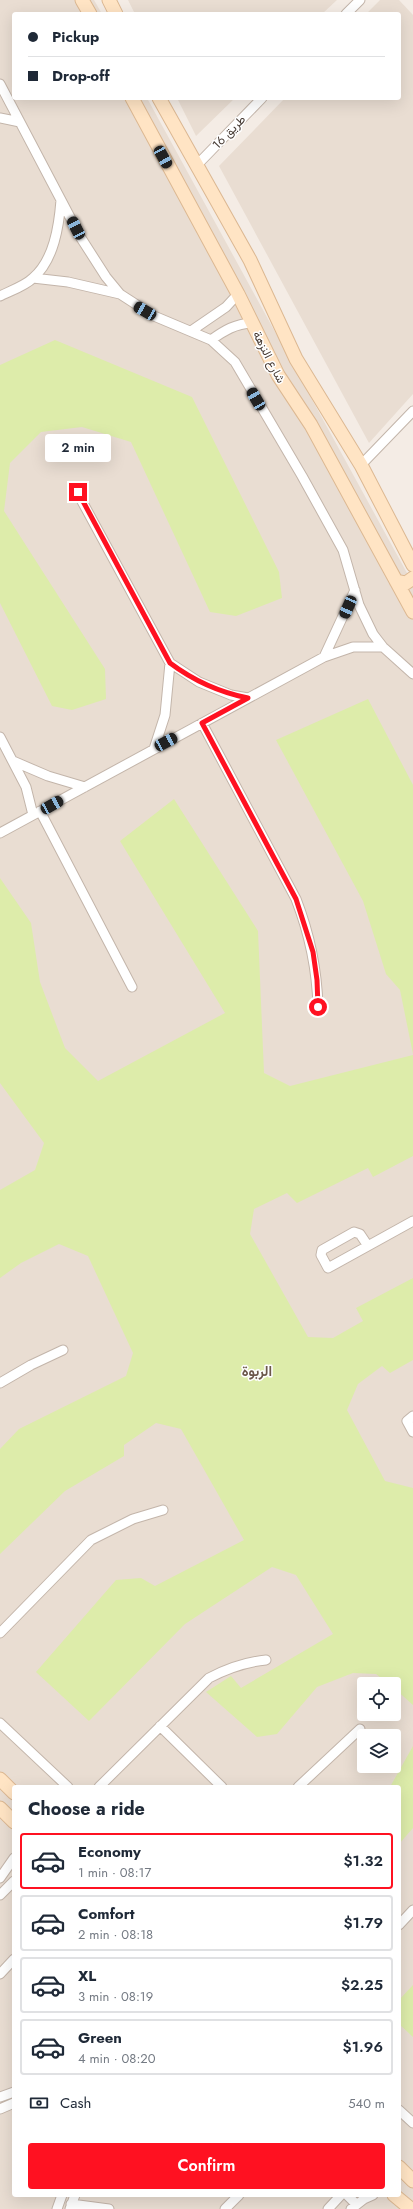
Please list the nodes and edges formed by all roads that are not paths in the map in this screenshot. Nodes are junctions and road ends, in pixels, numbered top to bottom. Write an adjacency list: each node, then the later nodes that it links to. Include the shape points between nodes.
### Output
1 (82, 0): 4 (main road)
2 (109, 0): 5 (main road)
3 (360, 0): 6 (street)
4 (89, 12)
5 (115, 12)
6 (348, 12)
7 (0, 84): 12 (street)
8 (133, 100): 17 (main road, شارع النزهة)
9 (160, 100): 13 (main road, شارع النزهة)
10 (260, 100): 13 (street, طريق 16)
11 (0, 118): 12 (street)
12 (20, 122): 14 (street)
13 (196, 166): 23 (main road, شارع النزهة, via 250,260 296,358)
14 (61, 198): 15 (street, via 60,220 55,241); 16 (street, via 93,258)
15 (33, 278): 16 (street, via 74,283); 18 (street)
16 (120, 294): 20 (street, via 154,316)
17 (238, 294): 19 (main road, شارع النزهة); 20 (street, via 226,307)
18 (0, 296)
19 (252, 323): 21 (street, via 240,323 229,327); 28 (main road, شارع النزهة, via 278,375 311,425)
20 (191, 331): 21 (street)
21 (211, 340): 29 (street, via 235,362 302,476 343,550)
22 (413, 410): 23 (street)
23 (361, 465): 25 (main road, شارع النزهة)
24 (78, 492): 33 (street)
25 (408, 547): 26 (main road, شارع النزهة)
26 (413, 565)
27 (413, 578): 28 (main road, via 406,583)
28 (396, 582): 30 (main road, شارع النزهة)
29 (355, 590): 31 (street, via 365,620); 32 (street)
30 (413, 612)
31 (383, 647): 32 (street, via 353,647); 34 (street)
32 (324, 657): 35 (street)
33 (170, 663): 35 (street, via 214,689); 38 (street, via 168,698)
34 (413, 674)
35 (248, 698): 36 (street)
36 (202, 723): 38 (street); 44 (street, via 296,899 313,952)
37 (0, 737): 39 (street)
38 (154, 749): 40 (street)
39 (13, 761): 40 (street, via 48,776); 41 (street)
40 (85, 787): 41 (street)
41 (37, 813): 42 (street); 43 (street)
42 (0, 833)
43 (132, 987)
44 (318, 1007)
45 (413, 1221): 46 (street)
46 (368, 1246): 46 (street, via 360,1234 354,1232 322,1250 321,1255 328,1268)
47 (63, 1350): 48 (street)
48 (0, 1383)
49 (413, 1416): 50 (street, via 407,1421)
50 (413, 1432)
51 (163, 1510): 52 (street, via 133,1519 91,1540)
52 (0, 1634)
53 (266, 1660): 55 (street, via 227,1668 209,1678)
54 (0, 1723): 58 (street)
55 (160, 1726): 59 (street); 60 (street)
56 (357, 1732): 61 (street)
57 (0, 1779): 62 (main road)
58 (66, 1785)
59 (101, 1785)
60 (220, 1785)
61 (300, 1785)
62 (12, 1791)
63 (0, 1808): 64 (main road)
64 (12, 1820)
65 (12, 1862): 66 (street)
66 (0, 1878)
67 (12, 1883): 68 (street)
68 (0, 1895)
69 (413, 1910): 70 (street)
70 (401, 1923)
71 (12, 1961): 72 (street)
72 (0, 1974)
73 (12, 2093): 74 (street)
74 (2, 2096): 75 (street)
75 (7, 2106)
76 (401, 2112): 77 (street)
77 (413, 2123)
78 (401, 2168): 79 (main road)
79 (413, 2180)
80 (61, 2197): 89 (street)
81 (74, 2197): 87 (street)
82 (236, 2197): 91 (street)
83 (339, 2197): 92 (street)
84 (348, 2197): 88 (street)
85 (370, 2197): 88 (street)
86 (396, 2197): 93 (main road)
87 (71, 2207): 90 (street)
88 (353, 2207)
89 (57, 2209)
90 (109, 2209)
91 (225, 2209)
92 (328, 2209)
93 (411, 2209)

